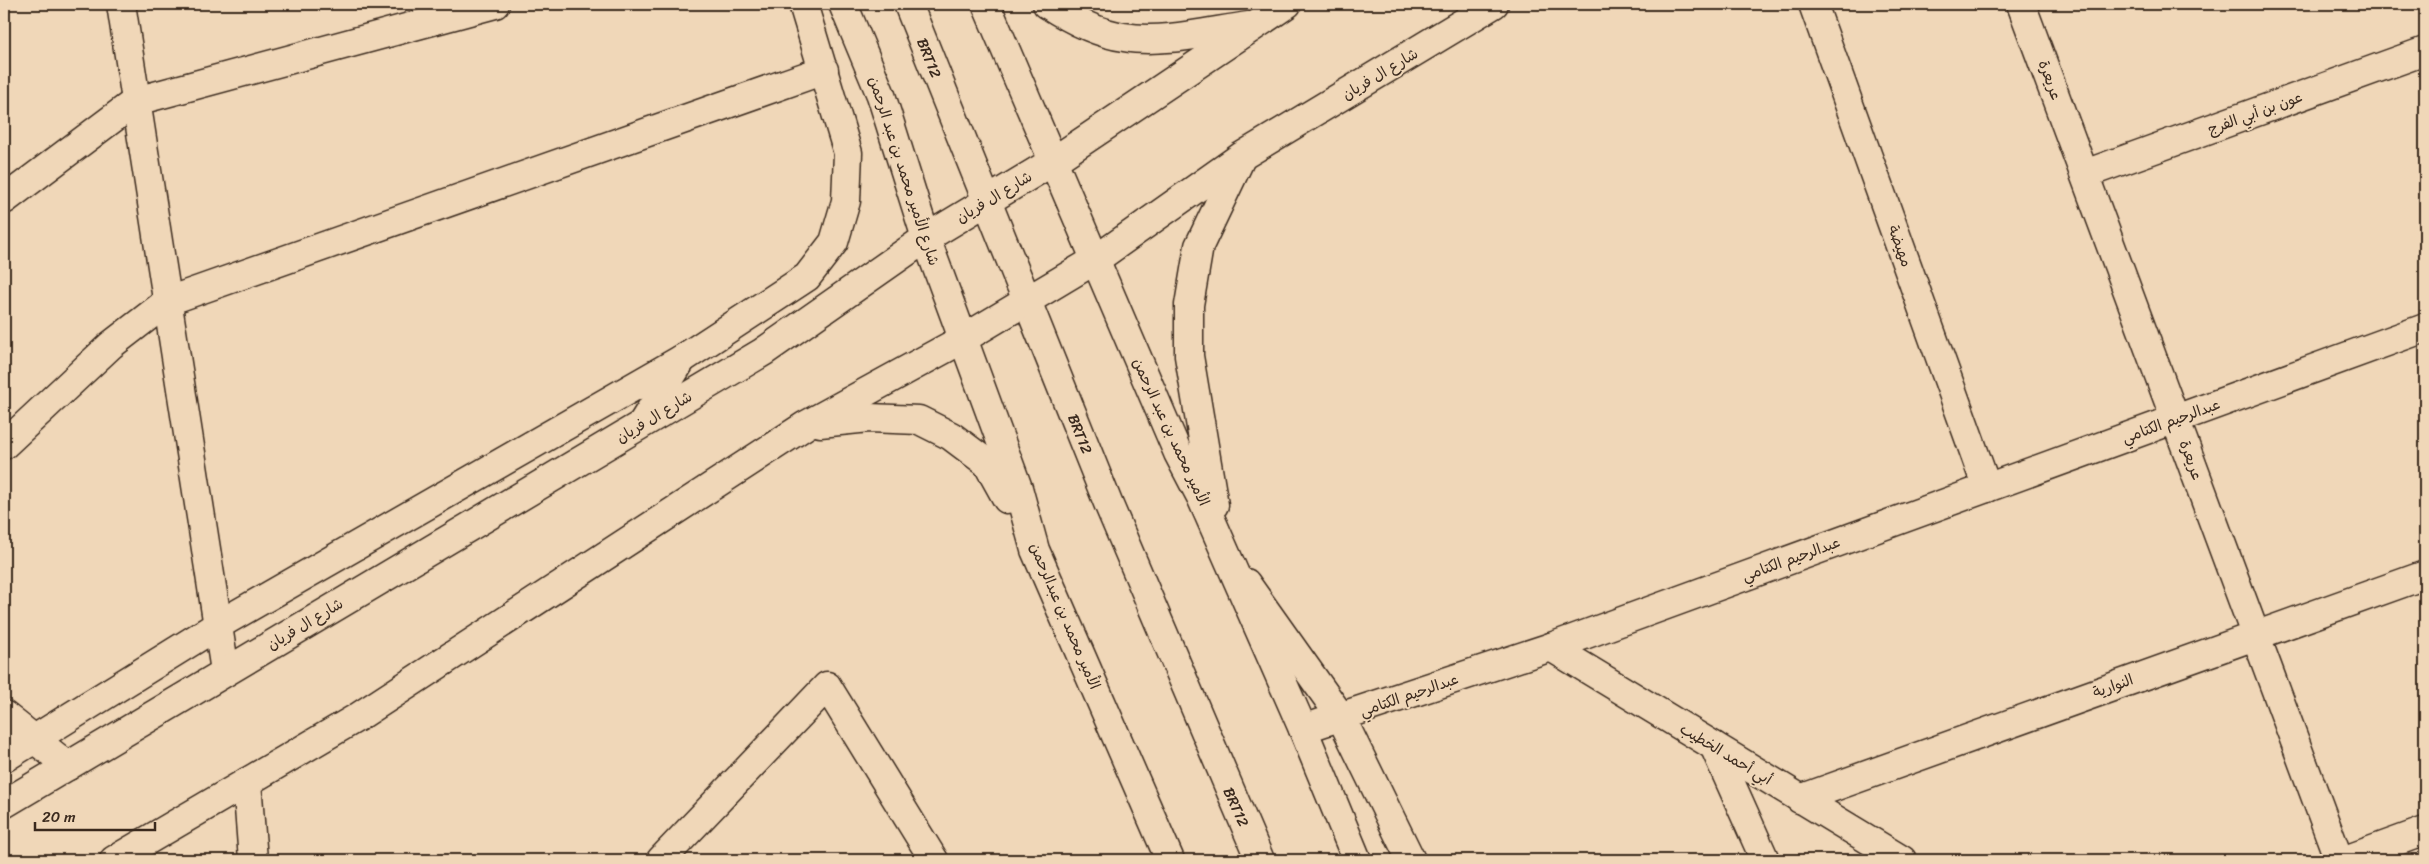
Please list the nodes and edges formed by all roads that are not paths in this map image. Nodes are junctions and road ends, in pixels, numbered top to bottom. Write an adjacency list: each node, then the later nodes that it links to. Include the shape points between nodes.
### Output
1 (121, 4): 15 (street)
2 (495, 4): 15 (street)
3 (804, 4): 14 (street)
4 (843, 4): 21 (street, شارع الأمير محمد بن عبد الرحمن, via 882,95)
5 (908, 4): 20 (street, BRT12)
6 (986, 4): 17 (street, الأمير محمد بن عبد الرحمن)
7 (1047, 4): 12 (street, via 1091,28 1125,38 1166,38)
8 (1287, 4): 12 (street, شارع ال فريان)
9 (1494, 4): 16 (street, شارع ال فريان)
10 (1813, 4): 32 (street, مهيضة)
11 (2021, 4): 18 (street, عريعرة)
12 (1256, 26): 17 (street, شارع ال فريان)
13 (2425, 51): 18 (street, عون بن أبي الفرج)
14 (824, 70): 23 (street); 27 (street, via 848,153 846,201 834,242 807,277)
15 (136, 101): 19 (street); 23 (street)
16 (1242, 156): 22 (street, شارع ال فريان); 33 (street, via 1199,246 1189,305 1189,356)
17 (1052, 162): 20 (street, شارع ال فريان); 22 (street, الأمير محمد بن عبد الرحمن)
18 (2084, 174): 28 (street, عريعرة)
19 (4, 200)
20 (986, 201): 21 (street, شارع ال فريان); 24 (street, BRT12)
21 (926, 238): 26 (street, شارع الأمير محمد بن عبد الرحمن); 29 (street, شارع ال فريان, via 762,352)
22 (1095, 260): 24 (street, شارع ال فريان); 33 (street, الأمير محمد بن عبد الرحمن, via 1178,453)
23 (168, 300): 31 (street, via 112,345); 36 (street)
24 (1026, 301): 26 (street, شارع ال فريان); 56 (street, BRT12, via 1111,512)
25 (2425, 328): 28 (street, عبدالرحيم الكتامي)
26 (963, 339): 30 (street, شارع ال فريان); 34 (street, الأمير محمد بن عبدالرحمن, via 1018,488)
27 (682, 359): 29 (street); 36 (street)
28 (2176, 419): 32 (street, عبدالرحيم الكتامي); 37 (street, عريعرة)
29 (642, 424): 39 (street, شارع ال فريان)
30 (806, 425): 34 (street, شارع ال فريان, via 868,418 919,420 951,436 987,463); 47 (street, شارع ال فريان, via 358,717)
31 (4, 445)
32 (1987, 488): 38 (street, عبدالرحيم الكتامي)
33 (1224, 548): 41 (street, عبدالرحيم الكتامي); 42 (street, الأمير محمد بن عبد الرحمن)
34 (1035, 550): 55 (street, الأمير محمد بن عبدالرحمن)
35 (2425, 575): 37 (street, النوارية)
36 (218, 625): 39 (street); 43 (street)
37 (2256, 635): 48 (street, النوارية); 61 (street, عريعرة)
38 (1551, 647): 41 (street, عبدالرحيم الكتامي); 44 (street, أبي أحمد الخطيب)
39 (225, 671): 46 (street, شارع ال فريان)
40 (4, 715): 43 (street)
41 (1341, 718): 42 (street); 58 (street)
42 (1303, 729): 57 (street, الأمير محمد بن عبد الرحمن)
43 (35, 740): 45 (street); 46 (street)
44 (1714, 746): 48 (street, أبي أحمد الخطيب); 59 (street)
45 (4, 758)
46 (68, 766): 49 (street, شارع ال فريان)
47 (247, 782): 51 (street, شارع ال فريان); 52 (street)
48 (1800, 799): 60 (street, أبي أحمد الخطيب)
49 (4, 804)
50 (2425, 831): 62 (street)
51 (114, 860)
52 (253, 860)
53 (661, 860): 54 (street, via 827,686)
54 (934, 860)
55 (1170, 860)
56 (1260, 860)
57 (1357, 860)
58 (1412, 860)
59 (1765, 860)
60 (1902, 860)
61 (2339, 860)
62 (2345, 860)

